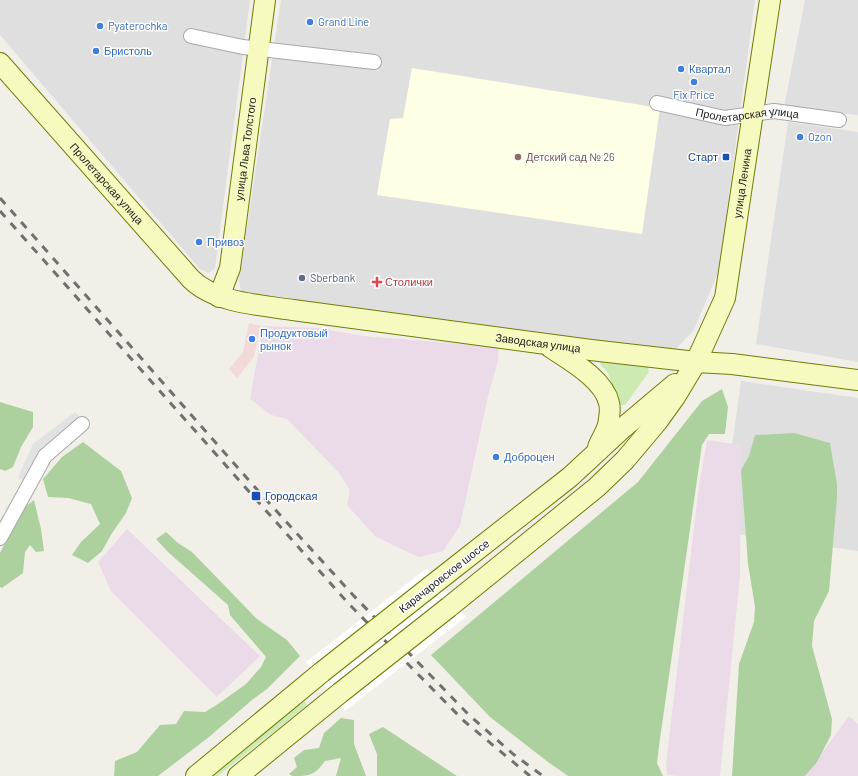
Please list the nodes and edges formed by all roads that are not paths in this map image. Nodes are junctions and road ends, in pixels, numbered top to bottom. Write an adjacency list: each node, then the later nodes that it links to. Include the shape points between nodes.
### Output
1 (265, 0): 4 (street, улица Льва Толстого)
2 (770, 0): 8 (street, улица Ленина)
3 (191, 36): 4 (street)
4 (258, 48): 5 (street); 10 (street, улица Льва Толстого, via 230,268)
5 (374, 62)
6 (0, 63): 10 (street, Пролетарская улица, via 191,279)
7 (657, 103): 8 (street, Пролетарская улица, via 725,118)
8 (752, 114): 9 (street, Пролетарская улица, via 774,111); 12 (street, улица Ленина, via 725,298)
9 (839, 120)
10 (219, 296): 11 (street, Заводская улица, via 251,304)
11 (547, 344): 12 (street, Заводская улица); 16 (street, via 583,369 606,394 610,404 608,426)
12 (692, 367): 13 (street, Заводская улица, via 741,365); 14 (street, Карачаровское шоссе, via 674,397)
13 (858, 380)
14 (652, 415): 16 (street, Карачаровское шоссе, via 624,427); 19 (street, Карачаровское шоссе, bridge, via 625,460 597,487)
15 (82, 424): 17 (street, via 45,456)
16 (594, 456): 18 (street, Карачаровское шоссе, bridge, via 322,672)
17 (0, 538)
18 (196, 776)
19 (238, 776)

